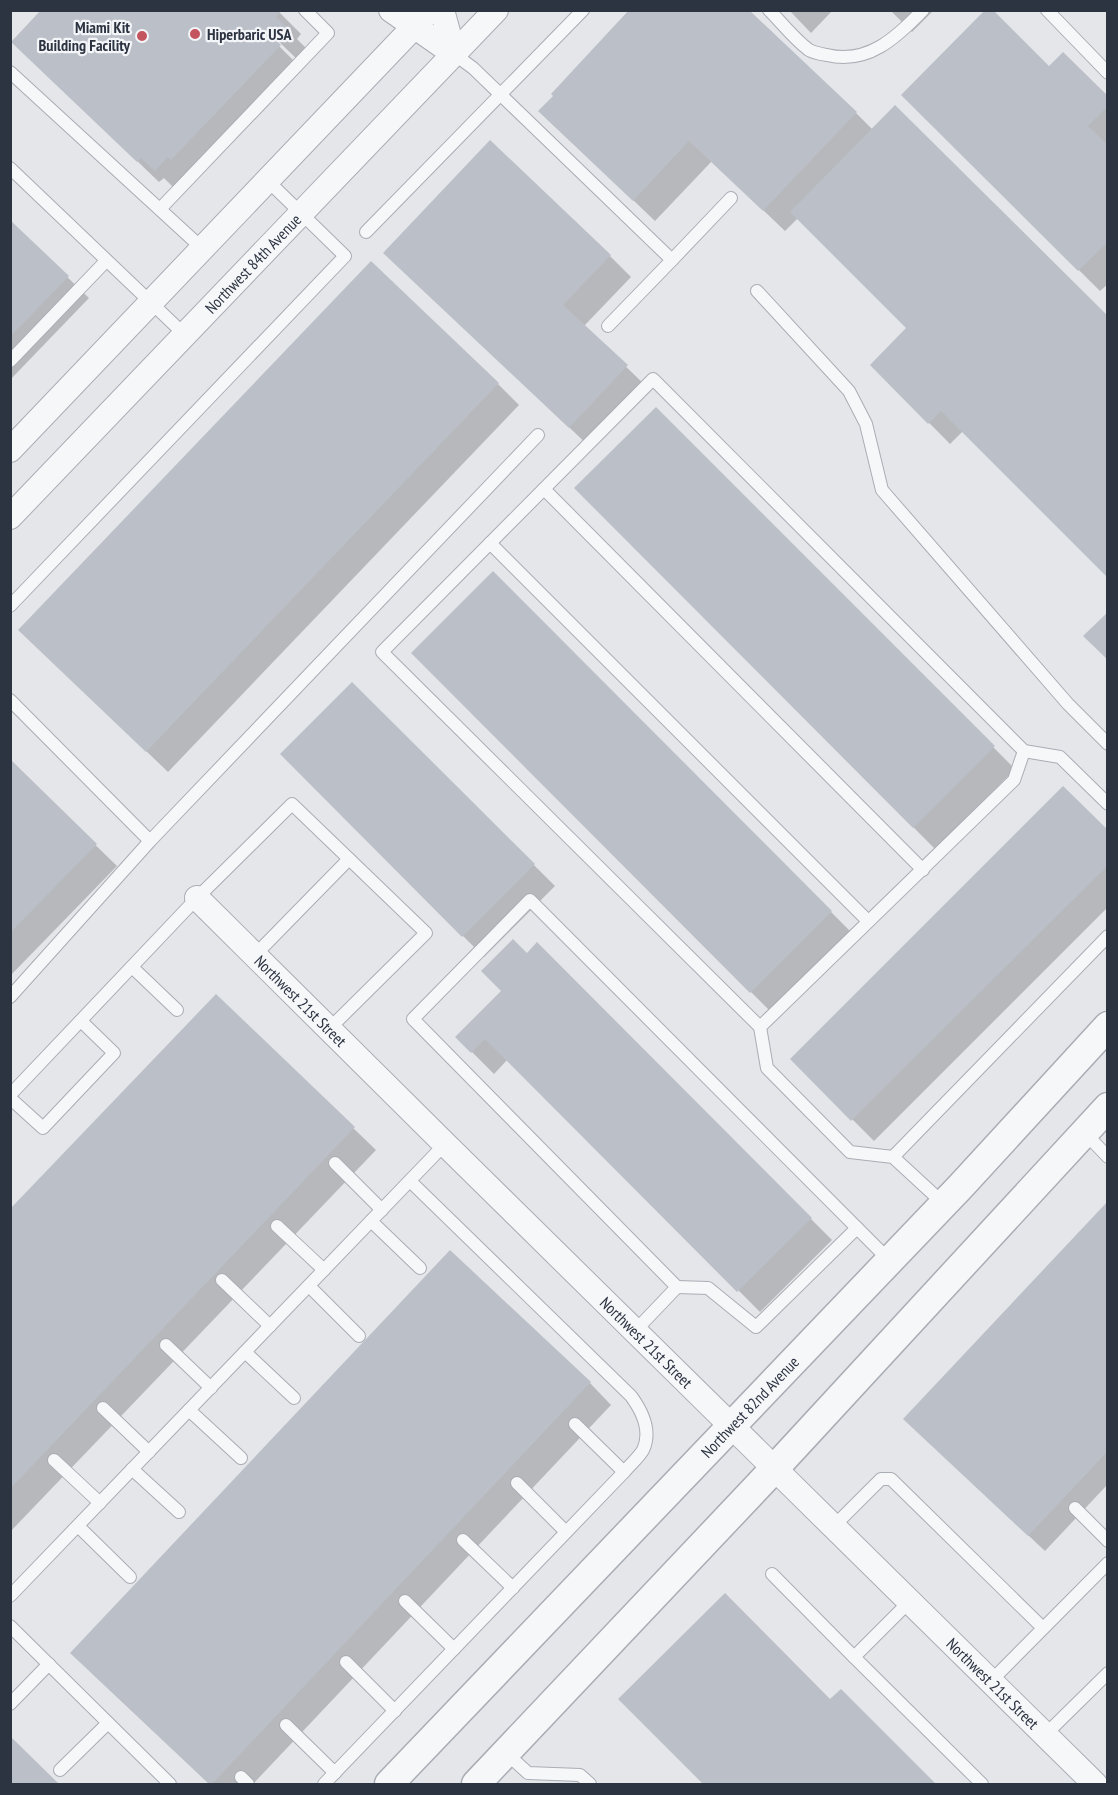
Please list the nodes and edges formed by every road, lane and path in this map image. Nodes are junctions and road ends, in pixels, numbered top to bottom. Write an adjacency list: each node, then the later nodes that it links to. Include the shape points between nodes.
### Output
1 (305, 10): 17 (lane, via 328,33)
2 (391, 10): 9 (street)
3 (442, 10): 10 (street)
4 (496, 10): 10 (street, Northwest 84th Avenue)
5 (583, 10): 13 (lane)
6 (769, 10): 7 (lane, via 810,52 833,57 857,56 879,48 898,36)
7 (923, 10)
8 (1047, 10): 12 (lane)
9 (423, 19): 10 (street); 15 (street)
10 (454, 54): 13 (lane); 18 (street, Northwest 84th Avenue)
11 (10, 72): 17 (lane)
12 (1107, 73)
13 (500, 95): 19 (lane); 21 (lane)
14 (10, 168): 22 (lane)
15 (268, 181): 18 (lane); 20 (street)
16 (731, 198): 21 (lane)
17 (160, 209): 20 (lane)
18 (301, 214): 26 (street, Northwest 84th Avenue); 33 (lane, via 345,256)
19 (366, 232)
20 (203, 249): 24 (street)
21 (672, 260): 25 (lane)
22 (106, 261): 24 (lane); 27 (lane)
23 (757, 291): 35 (lane, via 849,392 866,424 882,490)
24 (151, 303): 26 (lane); 29 (street)
25 (608, 326)
26 (185, 335): 31 (street, Northwest 84th Avenue)
27 (10, 361)
28 (538, 435): 38 (lane)
29 (10, 450)
30 (544, 489): 32 (lane); 36 (lane, via 653,379); 40 (lane)
31 (10, 517)
32 (490, 543): 42 (lane); 50 (lane, via 382,652)
33 (10, 606)
34 (10, 700): 38 (lane)
35 (1107, 744)
36 (1024, 751): 37 (lane, via 1060,757); 40 (lane, via 1014,780)
37 (1107, 804)
38 (150, 842): 46 (lane)
39 (349, 859): 41 (lane, via 292,804); 44 (lane); 51 (lane, via 426,933)
40 (923, 870): 42 (lane)
41 (197, 898): 44 (street, Northwest 21st Street); 45 (lane)
42 (868, 921): 50 (lane)
43 (1107, 936): 56 (lane)
44 (255, 955): 51 (street, Northwest 21st Street)
45 (132, 967): 47 (lane); 48 (lane)
46 (10, 997)
47 (177, 1011)
48 (81, 1021): 52 (lane); 52 (lane, via 114,1053 44,1128)
49 (1107, 1026): 60 (street, Northwest 82nd Avenue)
50 (760, 1027): 56 (lane, via 767,1068 850,1152)
51 (329, 1029): 55 (street, Northwest 21st Street)
52 (10, 1096)
53 (1107, 1107): 54 (street)
54 (1084, 1132): 57 (lane); 85 (street)
55 (445, 1144): 59 (lane); 72 (street, Northwest 21st Street)
56 (893, 1157): 60 (lane)
57 (1107, 1157)
58 (335, 1163): 61 (lane)
59 (410, 1181): 61 (lane); 87 (lane, via 640,1408 645,1421 643,1450)
60 (944, 1204): 65 (street, Northwest 82nd Avenue)
61 (382, 1210): 62 (lane)
62 (371, 1221): 66 (lane); 67 (lane)
63 (278, 1226): 67 (lane)
64 (857, 1228): 65 (lane); 70 (lane, via 756,1327 708,1288); 70 (lane, via 530,900 413,1018)
65 (890, 1261): 81 (street, Northwest 82nd Avenue)
66 (420, 1268)
67 (324, 1270): 69 (lane)
68 (222, 1280): 71 (lane)
69 (309, 1286): 71 (lane); 73 (lane)
70 (677, 1287): 72 (lane)
71 (270, 1326): 75 (lane)
72 (634, 1331): 81 (street, Northwest 21st Street)
73 (359, 1336)
74 (166, 1345): 76 (lane)
75 (245, 1352): 76 (lane); 77 (lane)
76 (211, 1388): 79 (lane)
77 (294, 1398)
78 (103, 1408): 82 (lane)
79 (189, 1410): 82 (lane); 83 (lane)
80 (575, 1424): 87 (lane)
81 (731, 1425): 85 (street, Northwest 21st Street); 123 (street, Northwest 82nd Avenue)
82 (149, 1452): 86 (lane)
83 (241, 1458)
84 (54, 1460): 89 (lane)
85 (775, 1468): 93 (street, Northwest 21st Street); 117 (street)
86 (132, 1469): 89 (lane); 91 (lane)
87 (624, 1472): 94 (lane)
88 (518, 1483): 94 (lane)
89 (100, 1503): 92 (lane)
90 (1075, 1508): 96 (lane)
91 (178, 1512)
92 (78, 1526): 99 (lane); 101 (lane)
93 (834, 1526): 102 (street, Northwest 21st Street); 105 (lane, via 881,1479 891,1479)
94 (566, 1532): 100 (lane)
95 (463, 1540): 100 (lane)
96 (1107, 1541)
97 (1107, 1563): 105 (lane)
98 (772, 1574): 107 (lane)
99 (130, 1577)
100 (513, 1588): 106 (lane)
101 (10, 1596)
102 (910, 1600): 107 (lane); 111 (street, Northwest 21st Street)
103 (405, 1601): 106 (lane)
104 (10, 1626): 109 (lane)
105 (1043, 1628): 111 (lane)
106 (454, 1649): 113 (lane)
107 (854, 1657): 126 (lane)
108 (346, 1662): 113 (lane)
109 (49, 1664): 112 (lane); 114 (lane)
110 (1107, 1673): 116 (lane)
111 (991, 1682): 116 (street, Northwest 21st Street)
112 (10, 1704)
113 (395, 1711): 119 (lane)
114 (108, 1723): 118 (lane); 121 (lane)
115 (286, 1725): 119 (lane)
116 (1045, 1735): 127 (street, Northwest 21st Street)
117 (506, 1753): 120 (lane); 124 (street)
118 (60, 1770)
119 (335, 1773): 122 (lane)
120 (531, 1779): 125 (lane, via 580,1775)
121 (166, 1783)
122 (324, 1785)
123 (388, 1785)
124 (476, 1785)
125 (590, 1785)
126 (982, 1785)
127 (1095, 1785)

